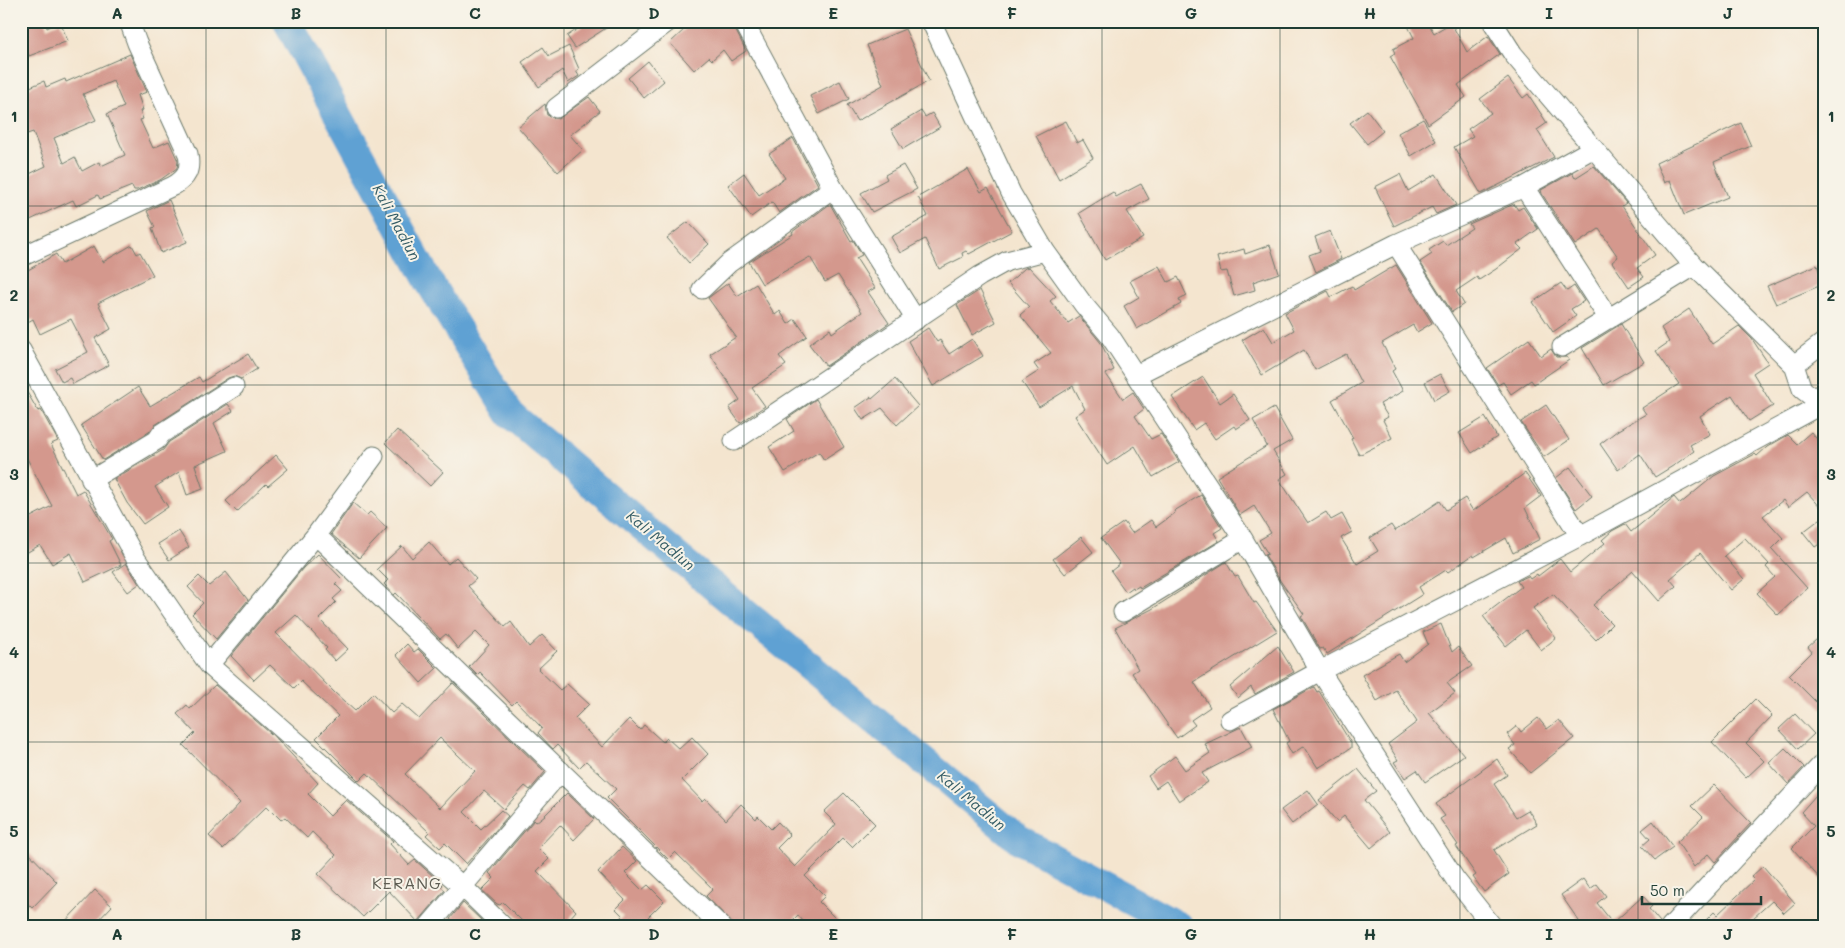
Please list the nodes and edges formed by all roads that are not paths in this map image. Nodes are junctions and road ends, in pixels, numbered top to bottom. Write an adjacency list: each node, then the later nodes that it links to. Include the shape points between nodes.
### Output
1 (129, 21): 12 (street, via 136,43 188,154 188,174 173,186)
2 (669, 21): 6 (street)
3 (743, 21): 9 (street)
4 (931, 21): 11 (street, via 1011,193)
5 (1492, 21): 7 (street, via 1513,54)
6 (556, 108)
7 (1592, 149): 8 (street); 13 (street)
8 (1524, 187): 10 (street); 15 (street)
9 (834, 188): 14 (street, via 729,263); 16 (street)
10 (1396, 244): 21 (street); 28 (street)
11 (1045, 251): 16 (street, via 1007,261); 21 (street)
12 (21, 257)
13 (1694, 266): 15 (street); 20 (street)
14 (702, 289)
15 (1609, 319): 18 (street)
16 (916, 320): 24 (street)
17 (1824, 342): 20 (street)
18 (1562, 347)
19 (21, 350): 26 (street)
20 (1794, 365): 23 (street, via 1802,389)
21 (1136, 375): 29 (street)
22 (234, 387): 26 (street)
23 (1823, 405): 28 (street)
24 (734, 441)
25 (374, 456): 27 (street)
26 (91, 480): 31 (street, via 136,559)
27 (316, 535): 31 (street); 35 (street)
28 (1580, 536): 32 (street)
29 (1243, 539): 30 (street); 32 (street)
30 (1123, 612)
31 (209, 665): 36 (street)
32 (1320, 671): 33 (street); 40 (street, via 1455,880)
33 (1230, 720)
34 (1824, 762): 41 (street)
35 (561, 771): 36 (street); 39 (street)
36 (463, 887): 37 (street); 38 (street)
37 (428, 927)
38 (504, 927)
39 (722, 927)
40 (1493, 927)
41 (1670, 927)

